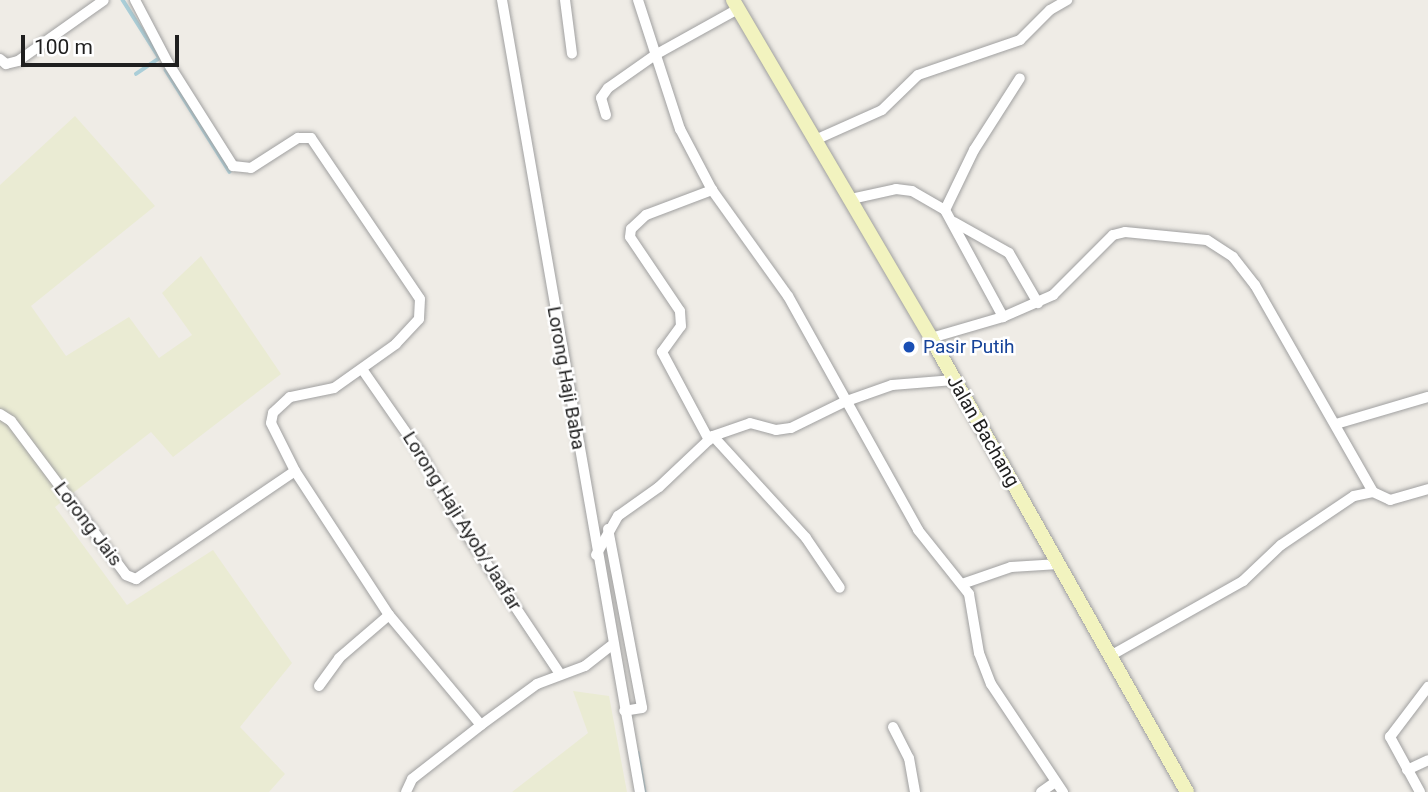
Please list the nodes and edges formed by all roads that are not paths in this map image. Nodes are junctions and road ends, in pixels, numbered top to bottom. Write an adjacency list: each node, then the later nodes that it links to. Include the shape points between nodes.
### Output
1 (104, 0): 10 (street, via 18,61 6,64)
2 (135, 0): 21 (street, via 167,63 233,166 251,168 298,138 311,138 403,271 420,299 419,319 407,335)
3 (502, 0): 32 (street, Lorong Haji Baba)
4 (565, 0): 8 (street)
5 (638, 0): 9 (street)
6 (1067, 0): 13 (street, via 1020,40 918,75 882,110)
7 (735, 4): 9 (street); 13 (street, Jalan Bachang)
8 (572, 54)
9 (654, 55): 12 (street, via 604,92); 14 (street, via 680,129)
10 (0, 59)
11 (1020, 78): 16 (street, via 974,150)
12 (606, 115)
13 (816, 140): 15 (street, Jalan Bachang)
14 (712, 190): 24 (street, via 788,296); 27 (street, via 646,215 636,221 630,237 680,311 681,326 662,352)
15 (851, 199): 16 (street, via 896,189 912,191); 20 (street, Jalan Bachang)
16 (945, 210): 17 (street)
17 (954, 222): 18 (street, via 1009,253); 19 (street)
18 (1038, 303): 19 (street); 26 (street, via 1065,287 1113,235 1125,232 1207,240 1233,257 1255,285)
19 (1003, 317): 20 (street)
20 (931, 338): 22 (street, Jalan Bachang)
21 (362, 369): 28 (street, via 334,388 290,397 273,413 272,430); 39 (street, Lorong Haji Ayob/Jaafar)
22 (954, 380): 24 (street, via 902,383); 33 (street, Jalan Bachang)
23 (1428, 397): 26 (street)
24 (844, 402): 27 (street, via 791,428 776,430 750,423); 34 (street, via 918,530)
25 (0, 414): 28 (street, Lorong Jais, via 11,421 126,575 136,579)
26 (1336, 424): 30 (street)
27 (711, 438): 31 (street); 35 (street, via 807,538)
28 (295, 471): 36 (street)
29 (1428, 489): 30 (street, via 1391,500)
30 (1373, 492): 38 (street, via 1354,496 1281,545 1243,581)
31 (607, 531): 32 (street); 42 (street, via 642,708)
32 (598, 552): 37 (street, Lorong Haji Baba)
33 (1059, 564): 34 (street, via 1011,567); 38 (street, Jalan Bachang)
34 (962, 584): 47 (street, via 969,594 979,653 991,684)
35 (840, 589)
36 (389, 615): 40 (street, via 339,658); 43 (street)
37 (612, 645): 39 (street, via 585,666); 42 (street, Lorong Haji Baba)
38 (1110, 656): 53 (street, Jalan Bachang)
39 (559, 674): 43 (street)
40 (319, 686)
41 (1428, 687): 46 (street, via 1390,737)
42 (629, 710): 49 (street)
43 (481, 725): 48 (street, via 412,779)
44 (893, 727): 50 (street, via 909,758)
45 (1428, 760): 46 (street)
46 (1407, 770): 54 (street)
47 (1054, 782): 51 (street); 52 (street)
48 (406, 792)
49 (639, 792)
50 (915, 792)
51 (1041, 792)
52 (1063, 792)
53 (1187, 792)
54 (1420, 792)

